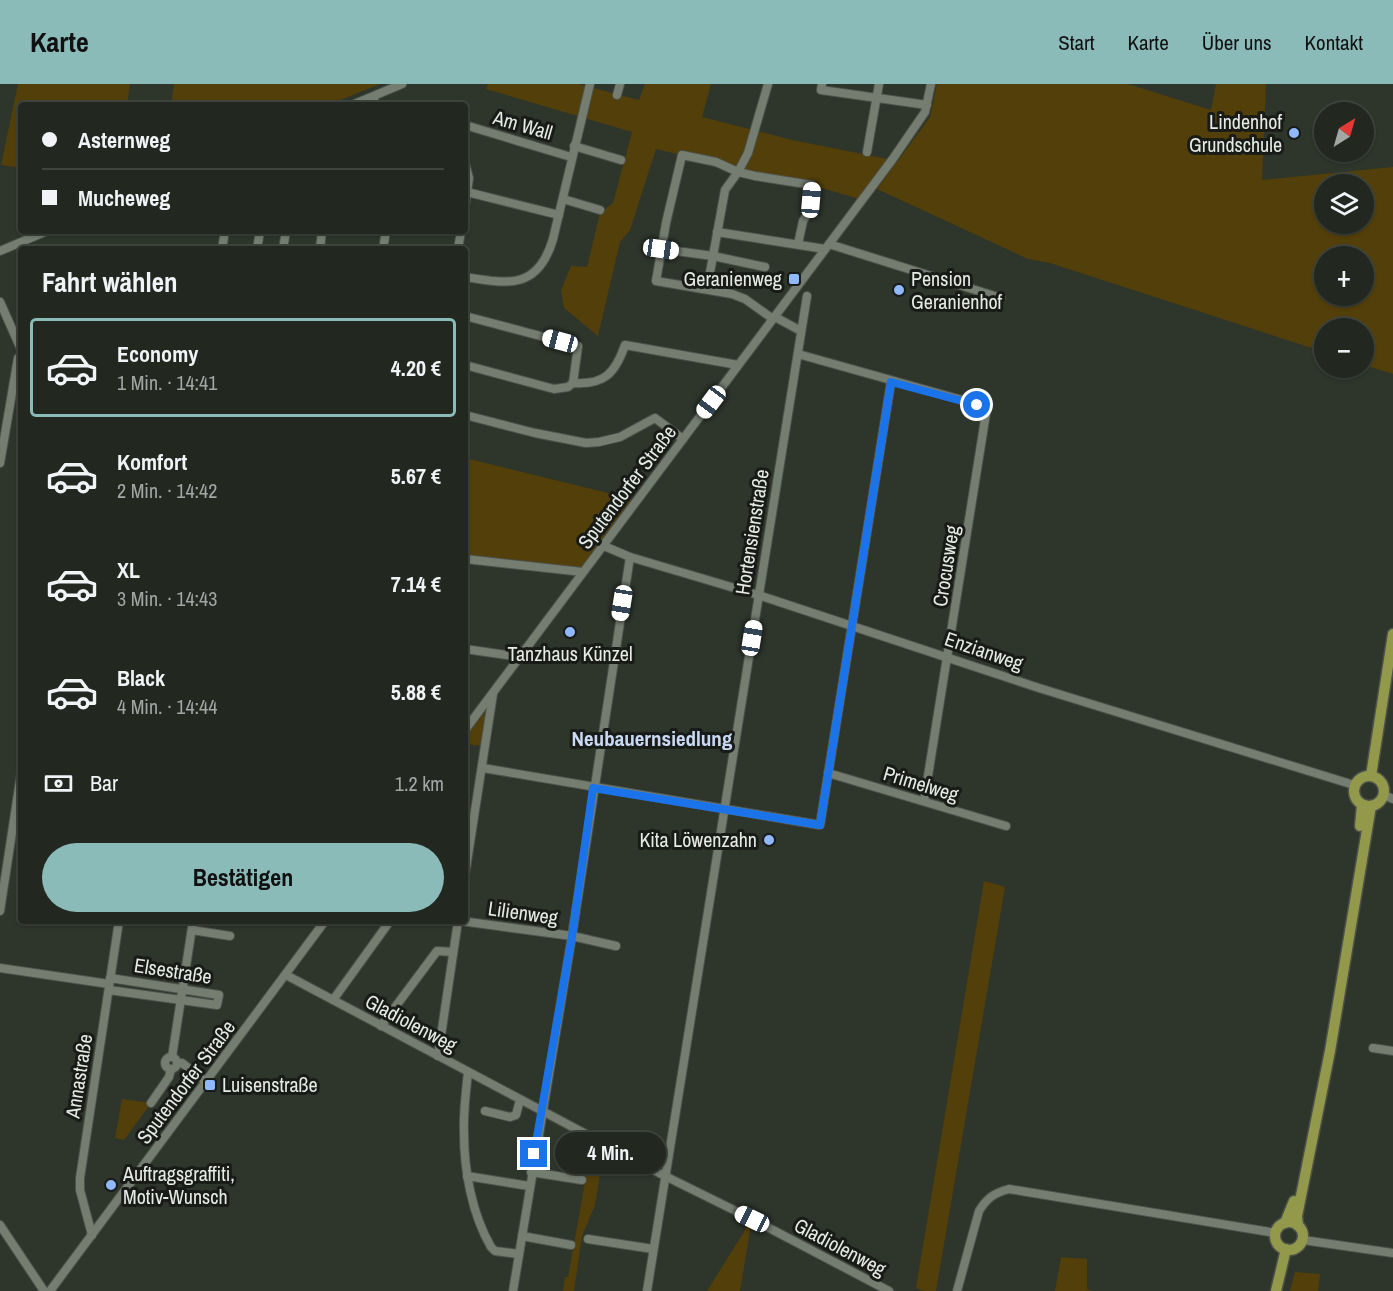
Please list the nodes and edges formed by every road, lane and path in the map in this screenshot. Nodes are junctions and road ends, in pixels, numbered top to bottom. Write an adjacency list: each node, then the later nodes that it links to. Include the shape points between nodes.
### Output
1 (402, 84): 10 (street)
2 (590, 84): 13 (street)
3 (620, 84): 8 (street)
4 (768, 84): 17 (street, via 748,153)
5 (822, 84): 9 (street, via 821,90)
6 (879, 84): 9 (street)
7 (931, 84): 11 (street, Sputendorfer Straße)
8 (617, 95)
9 (877, 97): 11 (street); 14 (street)
10 (374, 101)
11 (927, 105): 25 (street, Sputendorfer Straße, via 922,118)
12 (468, 126): 15 (street, Am Wall)
13 (574, 146): 15 (street); 16 (street)
14 (867, 152)
15 (572, 157): 19 (street)
16 (621, 160)
17 (738, 172): 22 (street, via 724,190); 24 (street, via 812,185 809,212); 26 (street, via 716,162 682,155)
18 (468, 192): 21 (street)
19 (563, 199): 20 (street); 21 (street)
20 (600, 210)
21 (559, 215): 30 (street, via 548,255 529,275 511,283)
22 (717, 232): 24 (street); 28 (street)
23 (40, 234): 27 (street)
24 (798, 244): 25 (street)
25 (827, 247): 33 (street); 36 (street, Sputendorfer Straße)
26 (661, 249): 28 (street); 31 (street, via 656,281)
27 (0, 251)
28 (713, 256): 29 (street); 31 (street)
29 (765, 267)
30 (468, 278)
31 (707, 289): 36 (street, via 738,296)
32 (807, 296): 37 (street, Hortensienstraße)
33 (1001, 298)
34 (0, 302): 38 (street)
35 (468, 317): 44 (street, via 578,346)
36 (774, 318): 37 (street); 41 (street, Sputendorfer Straße)
37 (801, 330): 39 (street, Hortensienstraße)
38 (18, 342)
39 (798, 354): 43 (street); 52 (street, Hortensienstraße)
40 (18, 358): 47 (street)
41 (738, 365): 44 (street, via 625,345 614,370 604,379); 46 (street, Sputendorfer Straße)
42 (468, 366): 44 (street, via 554,389)
43 (891, 382): 53 (street); 56 (street, Crocusweg, via 987,407)
44 (573, 383)
45 (468, 416): 46 (street, via 586,443 620,437 655,418)
46 (683, 438): 48 (street, Sputendorfer Straße)
47 (0, 460)
48 (604, 546): 49 (street, Enzianweg); 51 (street, Sputendorfer Straße)
49 (630, 557): 52 (street, Enzianweg); 64 (street)
50 (468, 559): 51 (street)
51 (583, 572): 57 (street, Sputendorfer Straße)
52 (758, 595): 53 (street, Enzianweg); 69 (street, Hortensienstraße)
53 (851, 625): 56 (street, Enzianweg); 61 (street)
54 (1393, 634): 62 (main road)
55 (468, 649): 57 (street)
56 (948, 656): 63 (street, Enzianweg); 67 (street, Crocusweg)
57 (520, 657): 58 (street, Sputendorfer Straße)
58 (493, 693): 59 (street, Sputendorfer Straße); 60 (street)
59 (468, 726)
60 (483, 768): 64 (street); 71 (street)
61 (828, 773): 67 (street, Primelweg); 69 (street, via 820,825)
62 (1371, 776): 63 (main road); 66 (main road, via 1381,783)
63 (1354, 785): 68 (main road, via 1353,795)
64 (593, 788): 69 (street); 80 (street)
65 (18, 794): 72 (street)
66 (1388, 797): 68 (main road)
67 (924, 801): 70 (street, Primelweg)
68 (1367, 806): 105 (main road, via 1318,1086 1293,1206); 107 (main road, via 1330,1051)
69 (725, 809): 102 (street, Hortensienstraße)
70 (1006, 826)
71 (468, 857)
72 (0, 911)
73 (468, 922): 80 (street, Lilienweg)
74 (119, 924): 85 (street, Annastraße)
75 (323, 924): 84 (street, Sputendorfer Straße)
76 (388, 924): 88 (street)
77 (459, 924): 82 (street)
78 (193, 926): 79 (street); 86 (street)
79 (230, 936)
80 (572, 936): 81 (street, Lilienweg); 98 (street)
81 (616, 946)
82 (453, 952): 89 (street, via 437,951); 92 (street)
83 (0, 968): 85 (street, Elsestraße)
84 (286, 975): 88 (street, Gladiolenweg); 95 (street, Sputendorfer Straße)
85 (109, 984): 86 (street, Elsestraße); 87 (street, Elsestraße); 109 (street, Annastraße, via 80,1178)
86 (182, 989): 87 (street); 87 (street, Elsestraße, via 219,995 217,1005)
87 (180, 1000): 93 (street)
88 (333, 1000): 89 (street, Gladiolenweg)
89 (381, 1026): 92 (street, Gladiolenweg)
90 (1373, 1048): 91 (street)
91 (1393, 1051)
92 (438, 1056): 94 (street, Gladiolenweg)
93 (173, 1063): 95 (street, via 182,1063); 97 (street, via 169,1077)
94 (468, 1072): 96 (street, Gladiolenweg); 101 (street, via 464,1132)
95 (207, 1082): 109 (street, Sputendorfer Straße)
96 (520, 1100): 98 (street, Gladiolenweg); 99 (street, via 516,1115)
97 (151, 1103)
98 (542, 1111): 100 (street); 102 (street, Gladiolenweg)
99 (485, 1112)
100 (531, 1172): 103 (street); 104 (street)
101 (467, 1176): 104 (street); 117 (street, via 491,1247)
102 (665, 1176): 114 (street, Hortensienstraße); 122 (street, Gladiolenweg)
103 (582, 1180)
104 (529, 1186): 110 (street)
105 (1285, 1223): 107 (main road); 108 (main road)
106 (0, 1225): 118 (street)
107 (1298, 1226): 112 (main road)
108 (1276, 1233): 115 (main road, via 1279,1245); 123 (street, via 1009,1190 997,1192 979,1211)
109 (92, 1235): 119 (street, Sputendorfer Straße)
110 (522, 1236): 113 (street); 117 (street)
111 (588, 1239): 114 (street)
112 (1303, 1240): 115 (main road, via 1294,1249); 116 (street)
113 (571, 1245)
114 (653, 1249): 121 (street, Hortensienstraße)
115 (1286, 1249): 124 (main road)
116 (1393, 1253)
117 (519, 1254): 120 (street)
118 (44, 1291)
119 (50, 1291)
120 (513, 1291)
121 (646, 1291)
122 (889, 1291)
123 (957, 1291)
124 (1275, 1291)

